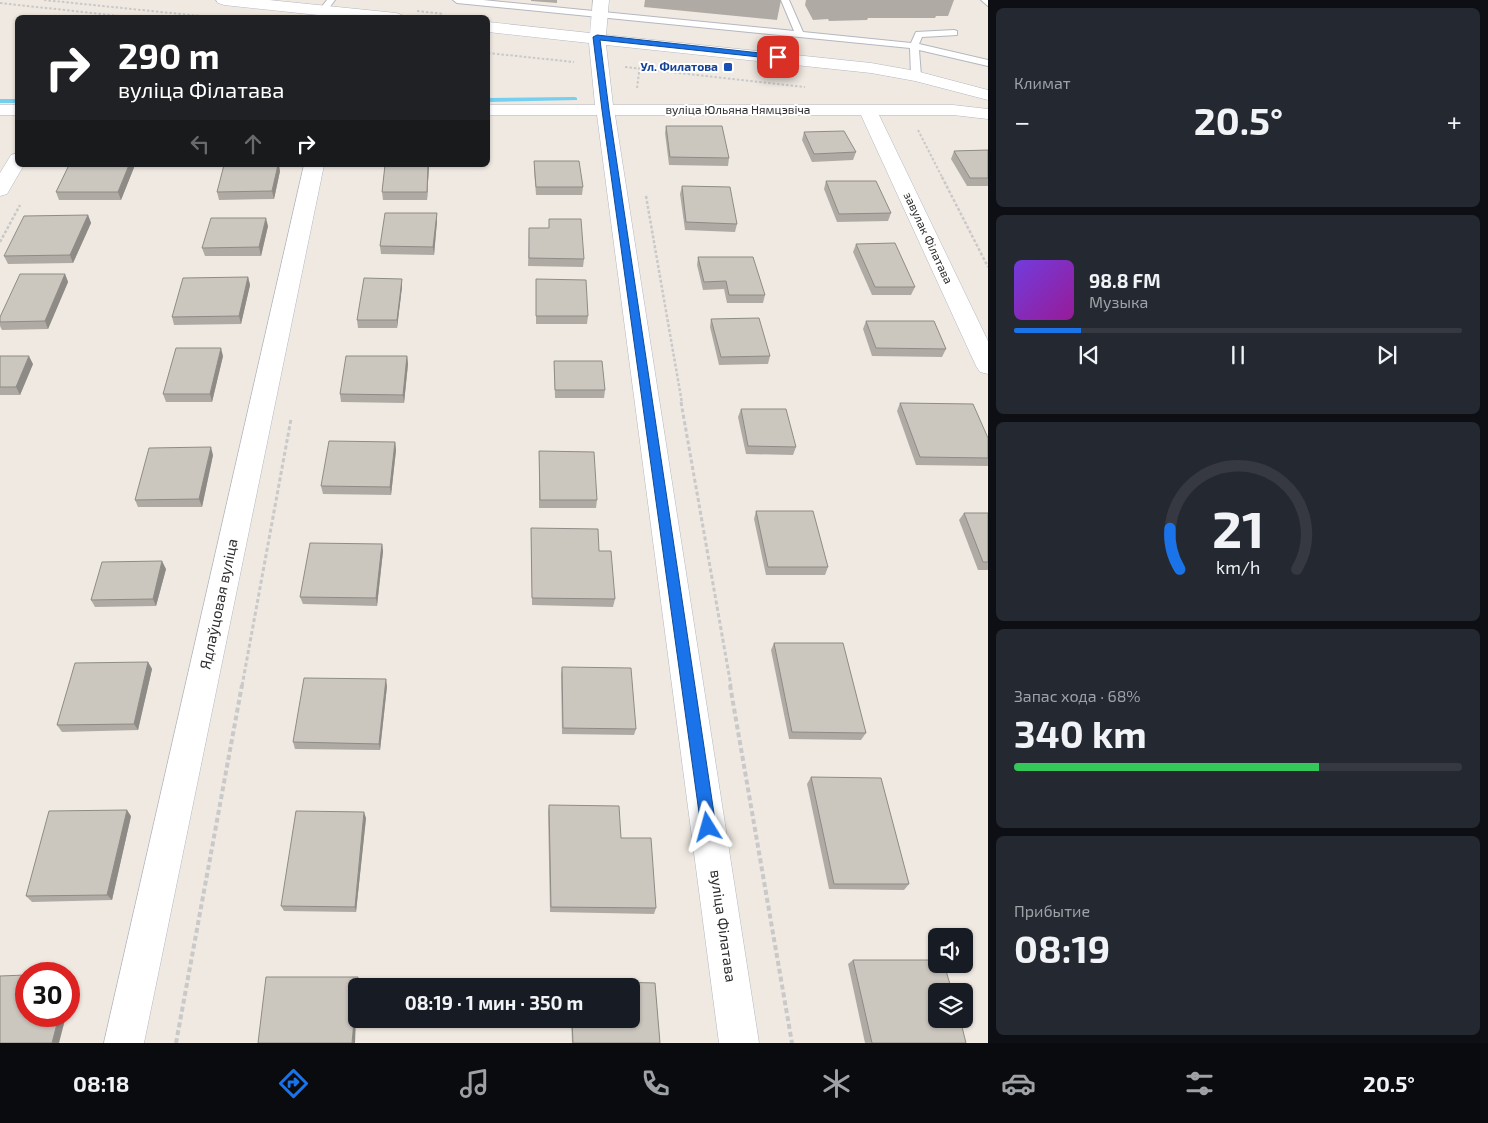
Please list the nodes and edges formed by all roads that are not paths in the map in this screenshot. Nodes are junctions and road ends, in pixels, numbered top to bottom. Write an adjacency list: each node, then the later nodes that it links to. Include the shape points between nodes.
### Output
1 (224, 0): 6 (street)
2 (457, 0): 8 (lane)
3 (785, 0): 11 (lane)
4 (985, 0): 5 (lane)
5 (988, 3)
6 (327, 5): 7 (street)
7 (380, 15)
8 (600, 17): 9 (street); 11 (lane); 14 (street); 19 (street, вуліца Філатава, via 600,65)
9 (490, 26)
10 (954, 33): 12 (lane, via 919,34)
11 (800, 34): 12 (lane)
12 (914, 46): 13 (lane); 14 (lane)
13 (988, 63)
14 (916, 76): 15 (street)
15 (988, 95)
16 (0, 110): 17 (street)
17 (15, 110)
18 (490, 110): 19 (street, вуліца Юльяна Нямцэвіча)
19 (605, 110): 20 (street, вуліца Юльяна Нямцэвіча); 27 (street, вуліца Філатава)
20 (868, 111): 21 (street, вуліца Юльяна Нямцэвіча, via 953,110); 25 (street, завулак Філатава)
21 (988, 114)
22 (15, 164): 24 (street)
23 (314, 167): 26 (street, Ядлаўцовая вуліца)
24 (0, 190)
25 (988, 366)
26 (124, 1043)
27 (739, 1043)

